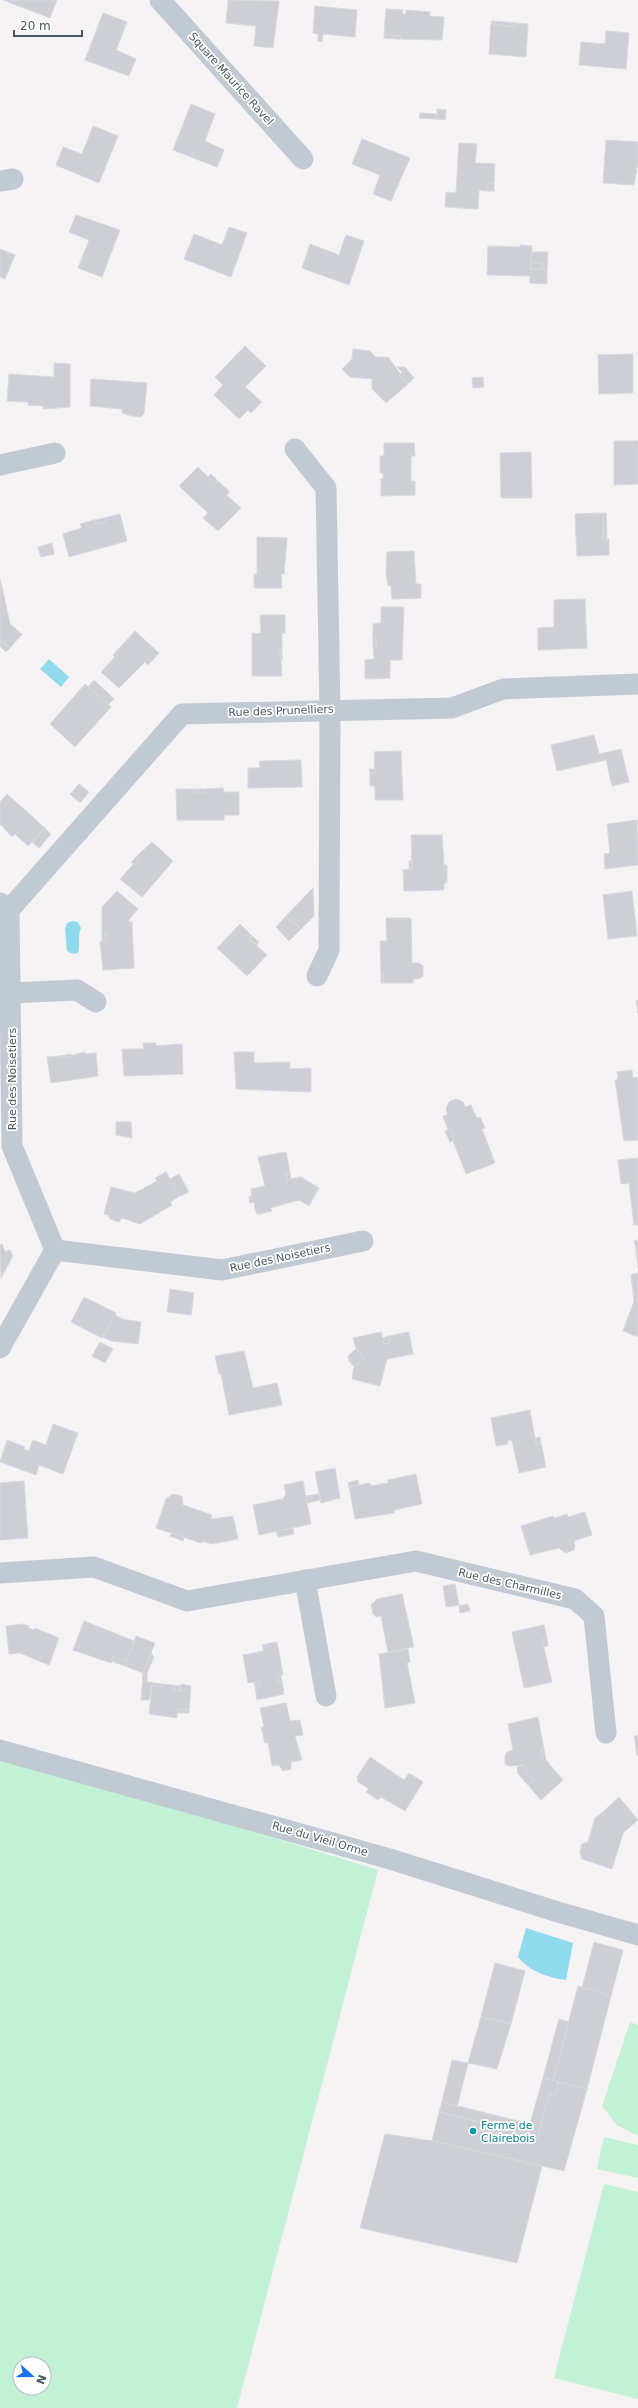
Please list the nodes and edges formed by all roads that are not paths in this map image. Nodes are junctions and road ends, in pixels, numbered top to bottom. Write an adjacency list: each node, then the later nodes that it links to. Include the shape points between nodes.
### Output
1 (160, 0): 2 (street, Square Maurice Ravel)
2 (303, 159)
3 (295, 449): 7 (street, via 326,488)
4 (55, 453): 5 (street)
5 (0, 465)
6 (638, 684): 7 (street, Rue des Prunelliers, via 503,689 452,708)
7 (330, 710): 8 (street, Rue des Prunelliers, via 182,714); 9 (street, via 329,950)
8 (4, 907): 10 (street, Rue des Noisetiers)
9 (318, 976)
10 (11, 993): 11 (street, via 77,990); 12 (street, Rue des Noisetiers)
11 (96, 1002)
12 (6, 1018): 14 (street, Rue des Noisetiers, via 12,1146)
13 (363, 1241): 14 (street, Rue des Noisetiers, via 222,1270)
14 (55, 1250): 15 (street)
15 (0, 1348)
16 (0, 1573): 17 (street, Rue des Charmilles, via 94,1567 187,1601)
17 (305, 1580): 18 (street); 19 (street, Rue des Charmilles, via 416,1561 575,1599 594,1616)
18 (326, 1696)
19 (606, 1733)
20 (0, 1750): 21 (street, Rue du Vieil Orme, via 390,1859)
21 (638, 1935)

